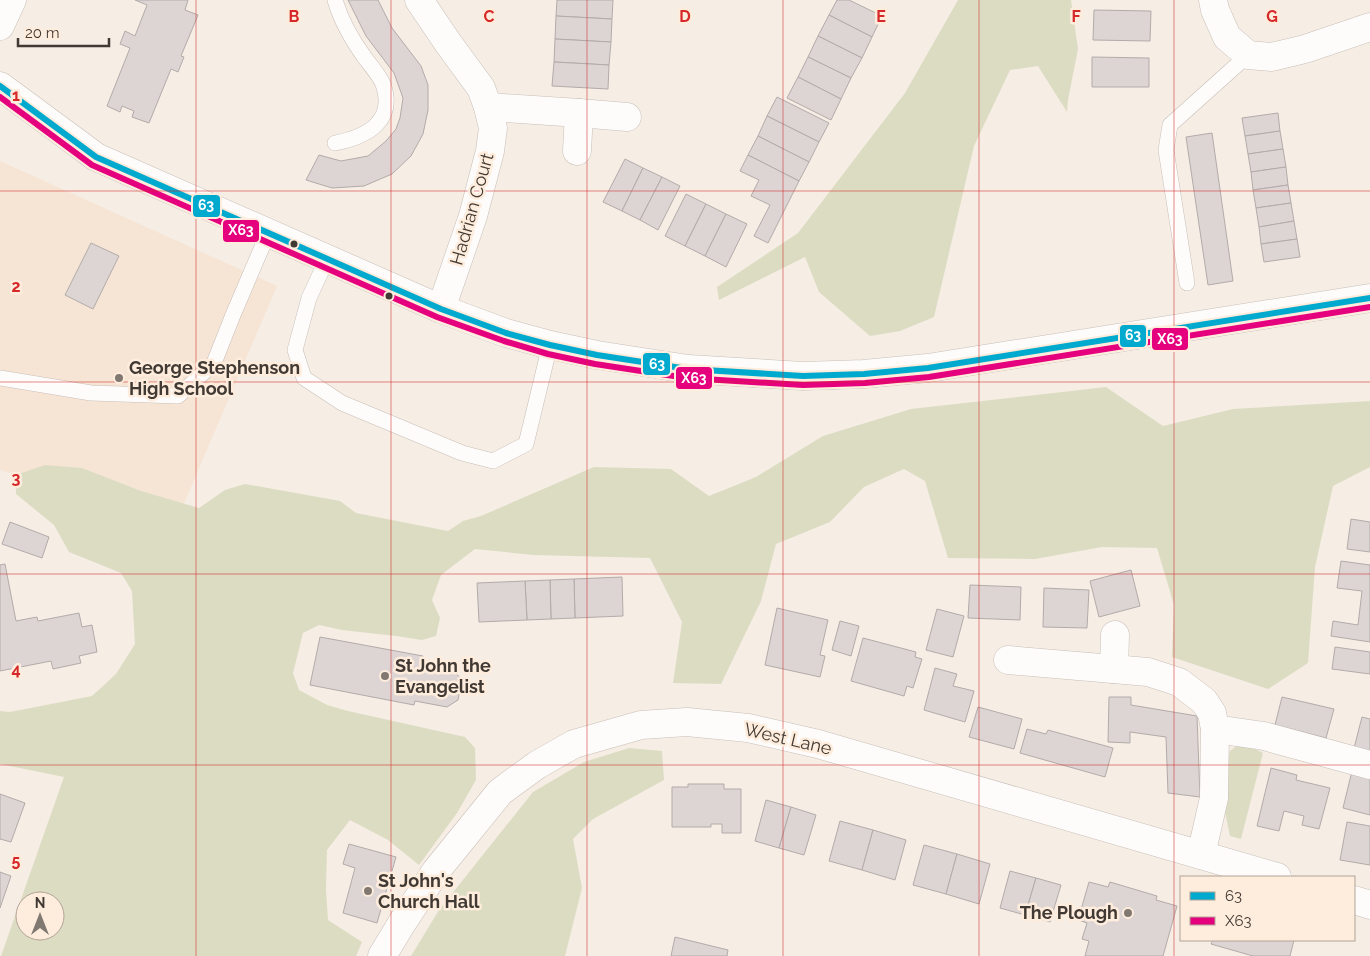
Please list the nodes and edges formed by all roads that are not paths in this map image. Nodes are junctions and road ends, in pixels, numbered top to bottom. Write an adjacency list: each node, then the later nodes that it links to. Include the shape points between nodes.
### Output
1 (12, 0): 5 (street)
2 (334, 0): 12 (lane, via 340,17 382,82 385,93 380,122 352,140)
3 (419, 0): 9 (street, Hadrian Court, via 480,88)
4 (1213, 0): 7 (street, via 1227,36)
5 (0, 26)
6 (1370, 27): 7 (street, via 1272,57)
7 (1248, 55): 16 (lane, via 1170,125 1166,150)
8 (0, 86): 14 (street, via 96,157)
9 (488, 107): 10 (street); 18 (street, Hadrian Court, via 493,128 490,151 473,216)
10 (579, 113): 11 (street); 13 (street)
11 (627, 117)
12 (335, 143)
13 (577, 150)
14 (268, 233): 15 (street); 20 (lane, via 214,363 178,396 91,393)
15 (327, 259): 18 (street); 19 (lane, via 310,298 295,350 304,378 342,403 462,453 493,461 526,444)
16 (1187, 283)
17 (1370, 298): 19 (street, via 928,368 864,374 803,376 688,369)
18 (441, 309): 19 (street)
19 (550, 345)
20 (0, 378)
21 (1115, 635): 23 (street)
22 (1008, 660): 23 (street)
23 (1114, 669): 24 (street, via 1148,672 1178,682 1204,701 1212,713)
24 (1215, 729): 25 (street, via 1264,736); 26 (street, via 1214,798)
25 (1370, 765)
26 (1201, 855): 27 (street, West Lane); 30 (street, West Lane, via 818,744 748,728 686,722 641,725 574,744 537,765 500,792 436,871)
27 (1273, 876)
28 (1355, 900): 29 (street)
29 (1370, 904)
30 (382, 956)

